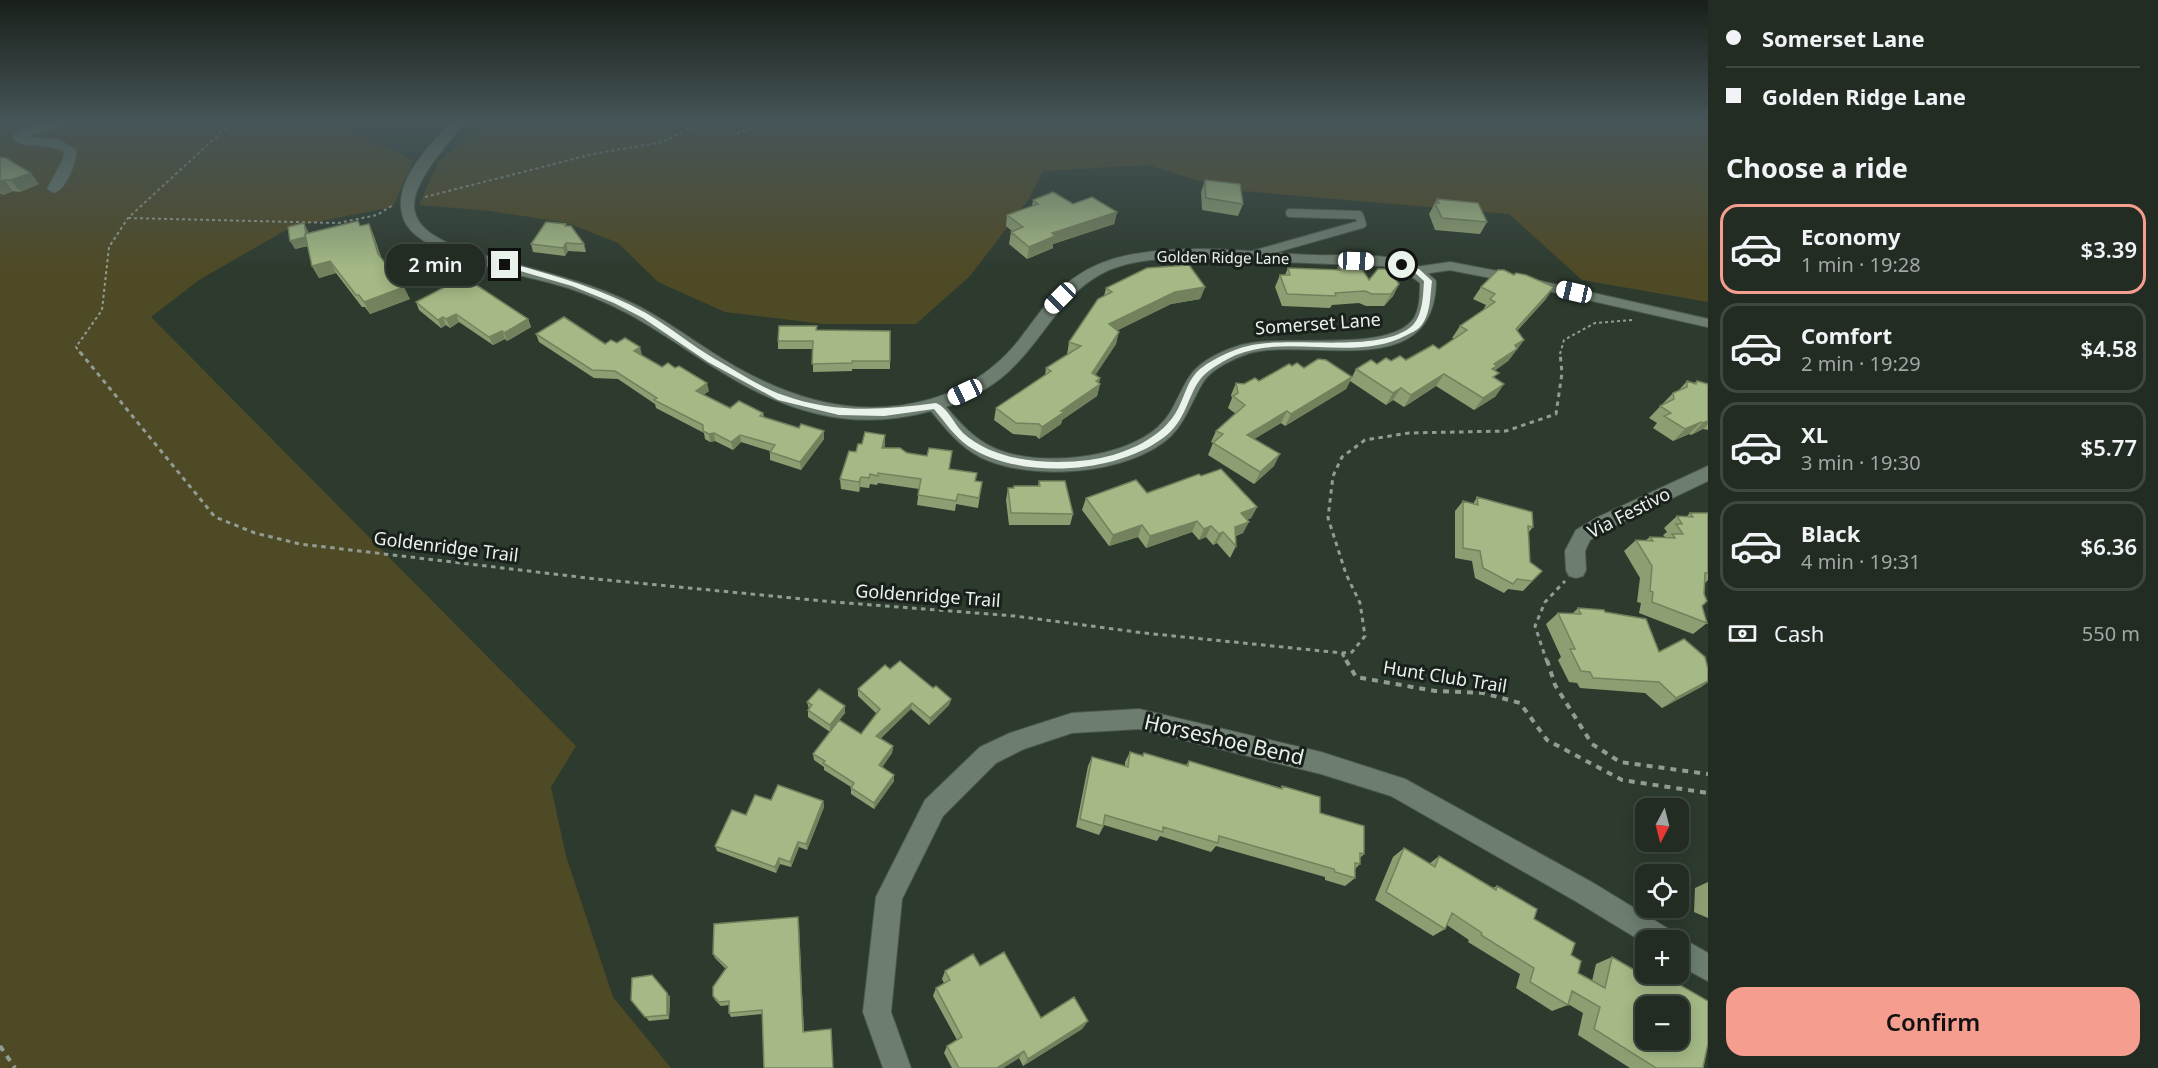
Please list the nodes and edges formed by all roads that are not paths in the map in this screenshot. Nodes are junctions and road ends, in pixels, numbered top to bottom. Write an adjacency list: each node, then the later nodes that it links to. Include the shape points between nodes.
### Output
1 (64, 170): 3 (street)
2 (420, 170): 10 (street, Golden Ridge Lane, via 408,191 411,221 438,244 574,284 617,301 781,398 839,412 884,413)
3 (54, 189)
4 (1290, 213): 5 (lane, via 1359,215 1362,224)
5 (1246, 256): 6 (street, Golden Ridge Lane, via 1383,262); 10 (street, Golden Ridge Lane, via 1173,255 1130,259 1099,269 1071,286 1048,309 1012,359 990,379)
6 (1416, 271): 7 (lane, Golden Ridge Lane, via 1450,266); 10 (street, Somerset Lane, via 1428,281 1428,288 1425,309 1416,326 1391,339 1369,344 1286,345 1231,354 1199,375 1178,417 1161,436 1129,454 1090,463 1039,464 998,457 960,435)
7 (1521, 280)
8 (1532, 283): 9 (lane)
9 (1708, 323)
10 (936, 406)
11 (1708, 473): 12 (street, Via Festivo, via 1583,535 1575,551)
12 (1576, 570)
13 (1647, 930): 16 (street, Horseshoe Bend, via 1397,787 1321,763 1139,719 1072,723 1018,740 988,755 934,808 889,897 877,1012)
14 (1689, 957): 15 (street)
15 (1708, 968)
16 (897, 1068)

